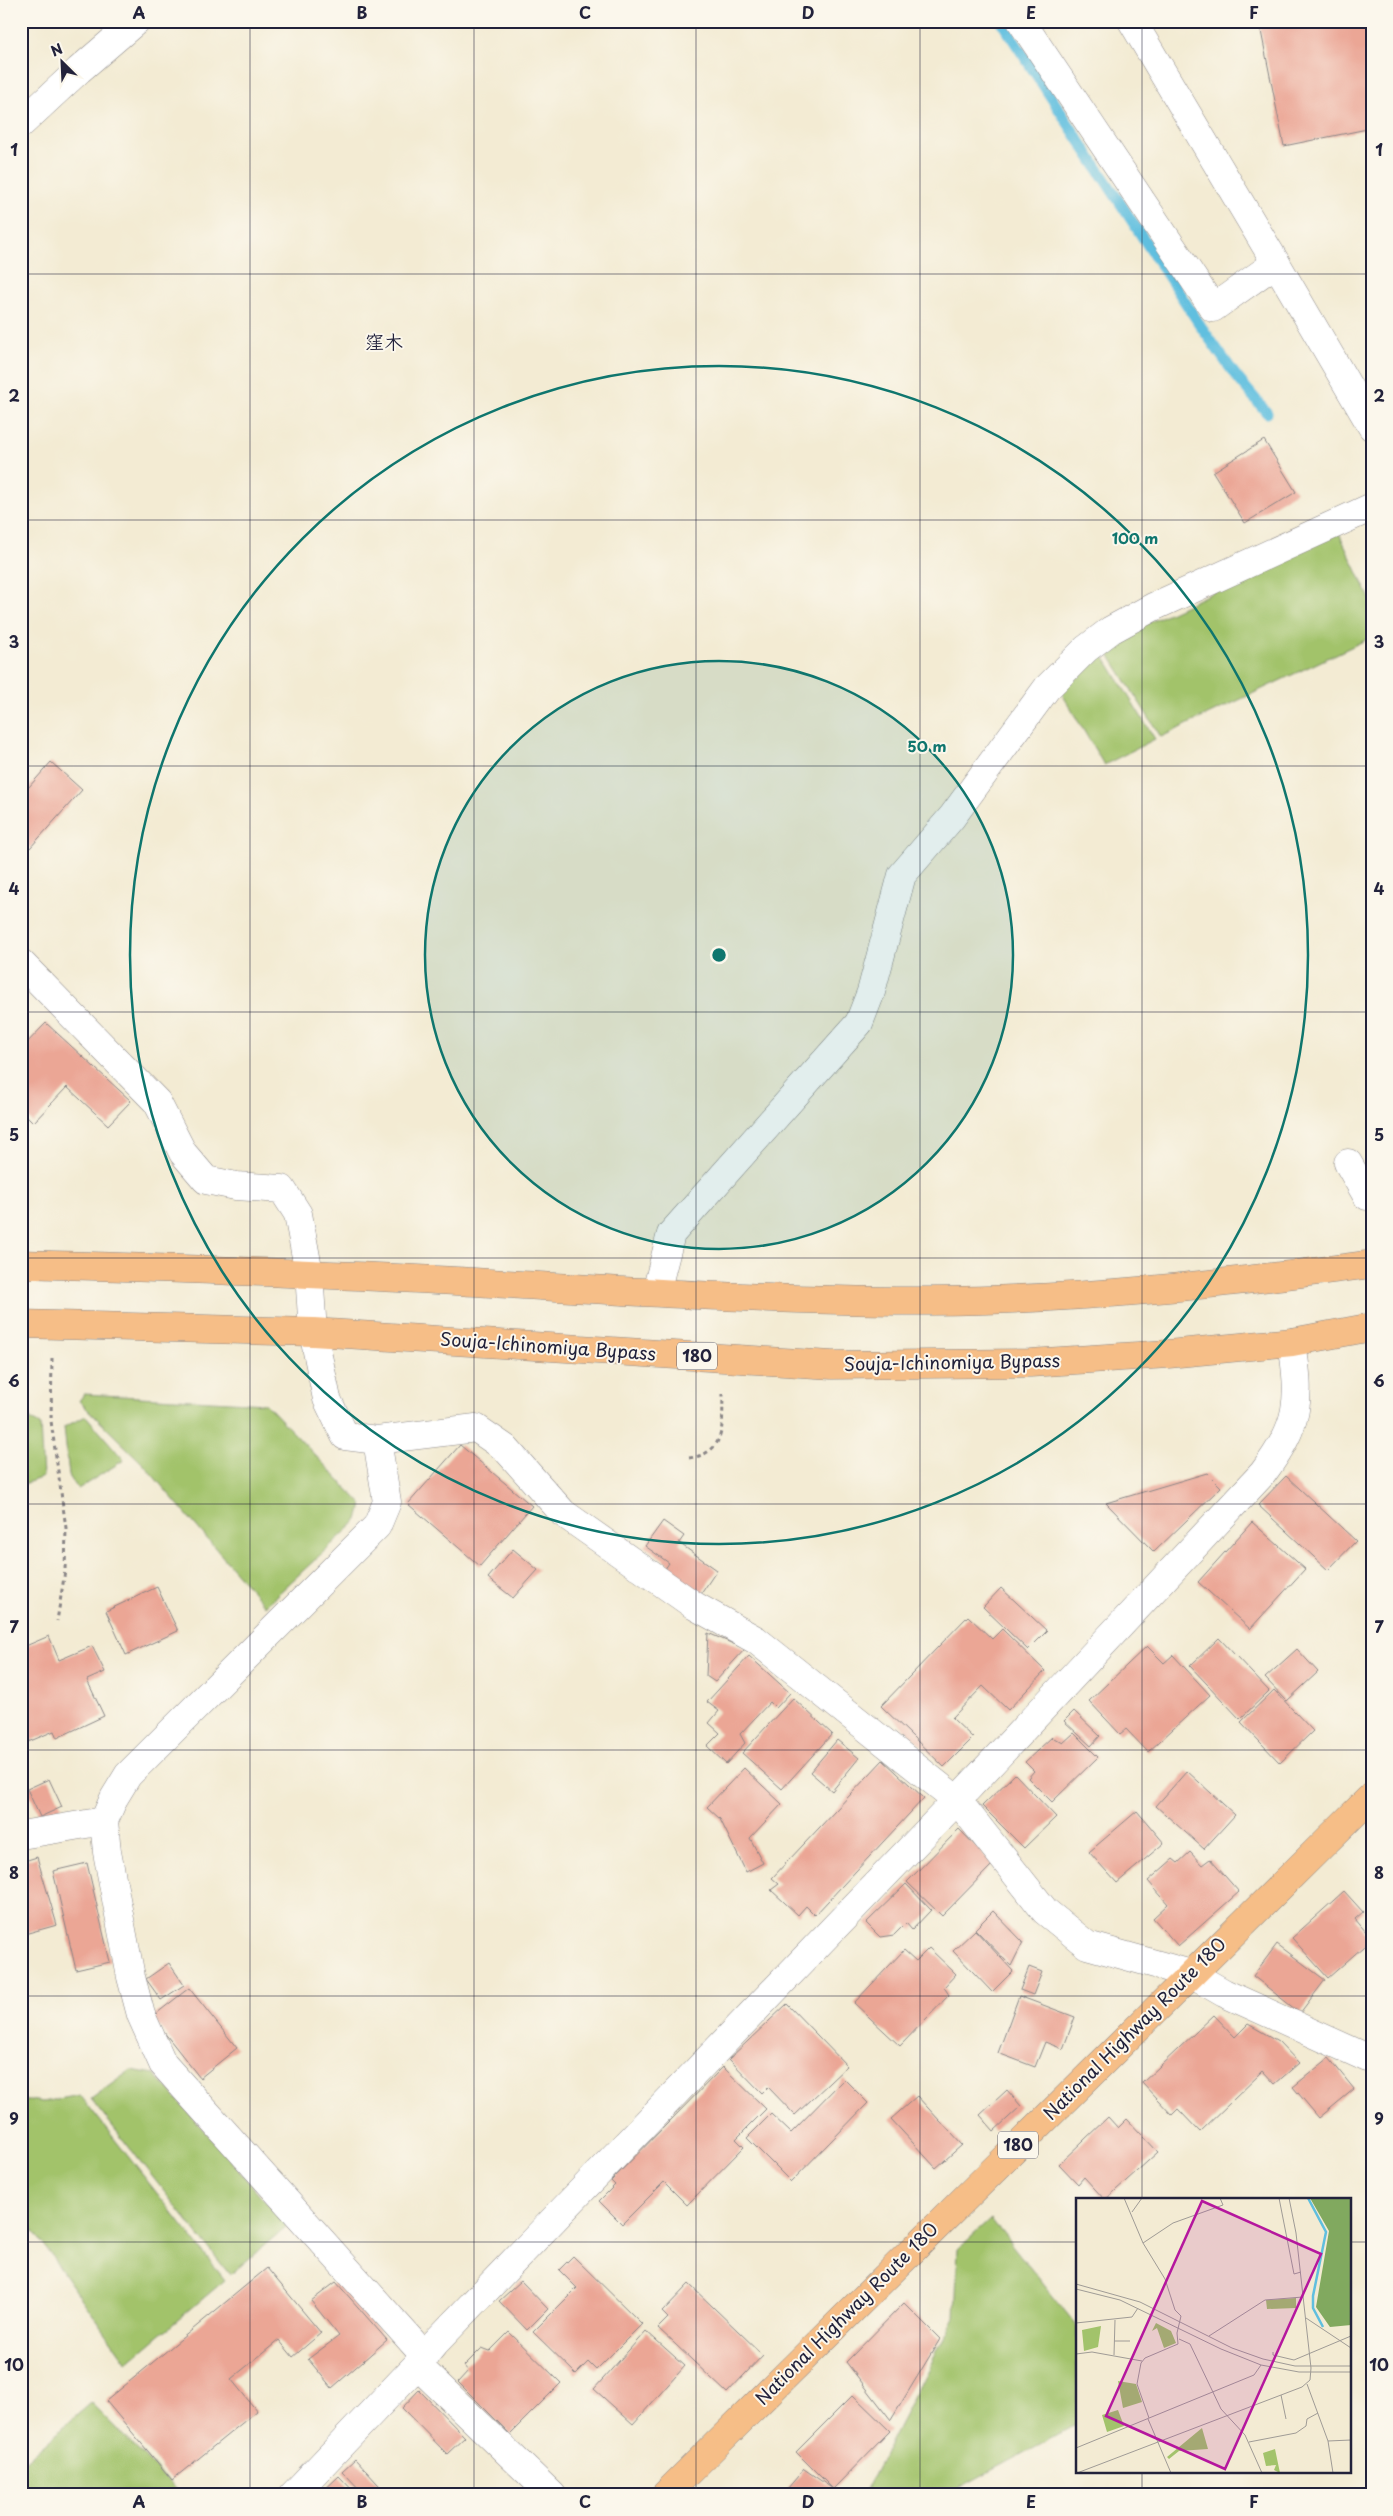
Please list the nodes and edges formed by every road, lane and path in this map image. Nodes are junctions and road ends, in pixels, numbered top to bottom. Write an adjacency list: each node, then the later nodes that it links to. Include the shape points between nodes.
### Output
1 (136, 21): 4 (street)
2 (1022, 21): 5 (street, via 1213,308)
3 (1132, 21): 5 (street)
4 (21, 124)
5 (1276, 262): 6 (street)
6 (1372, 428)
7 (1372, 507): 14 (street, via 1153,607 1111,630 1086,649 1047,688 952,817 902,875 871,992 859,1023 671,1234)
8 (21, 963): 13 (street, via 157,1102 183,1153 206,1180 282,1189 298,1214)
9 (1348, 1163): 10 (street, via 1367,1196)
10 (1372, 1195)
11 (21, 1264): 13 (highway)
12 (1372, 1264): 14 (highway, via 1280,1277 1078,1297 932,1301 790,1299)
13 (309, 1272): 14 (highway); 18 (street)
14 (656, 1292)
15 (21, 1324): 16 (highway, Souja-Ichinomiya Bypass / 180)
16 (51, 1325): 18 (highway, Souja-Ichinomiya Bypass / 180); 23 (path, via 51,1421 66,1528 65,1571)
17 (1372, 1328): 19 (highway, Souja-Ichinomiya Bypass / 180)
18 (313, 1332): 20 (highway, Souja-Ichinomiya Bypass / 180); 21 (street, via 327,1399 345,1436)
19 (1292, 1342): 20 (highway, Souja-Ichinomiya Bypass / 180, via 1030,1363 832,1365); 25 (street, via 1298,1382 1294,1419 1280,1450 1263,1473)
20 (723, 1358): 22 (path, via 722,1428 717,1443 702,1456)
21 (377, 1440): 25 (street, via 476,1428 505,1448 563,1513 695,1606 756,1640); 26 (street, via 387,1502 377,1526 128,1775)
22 (689, 1458)
23 (57, 1622)
24 (1372, 1796): 28 (highway, National Highway Route 180 / 180)
25 (957, 1800): 28 (street, via 1046,1912 1086,1945); 30 (street)
26 (104, 1821): 27 (street); 30 (street, via 131,1977 141,2015 163,2064)
27 (21, 1835)
28 (1191, 1974): 29 (street, via 1224,1993); 33 (highway, National Highway Route 180 / 180)
29 (1372, 2060)
30 (421, 2360): 31 (street); 32 (street)
31 (293, 2495)
32 (552, 2495)
33 (665, 2495)

